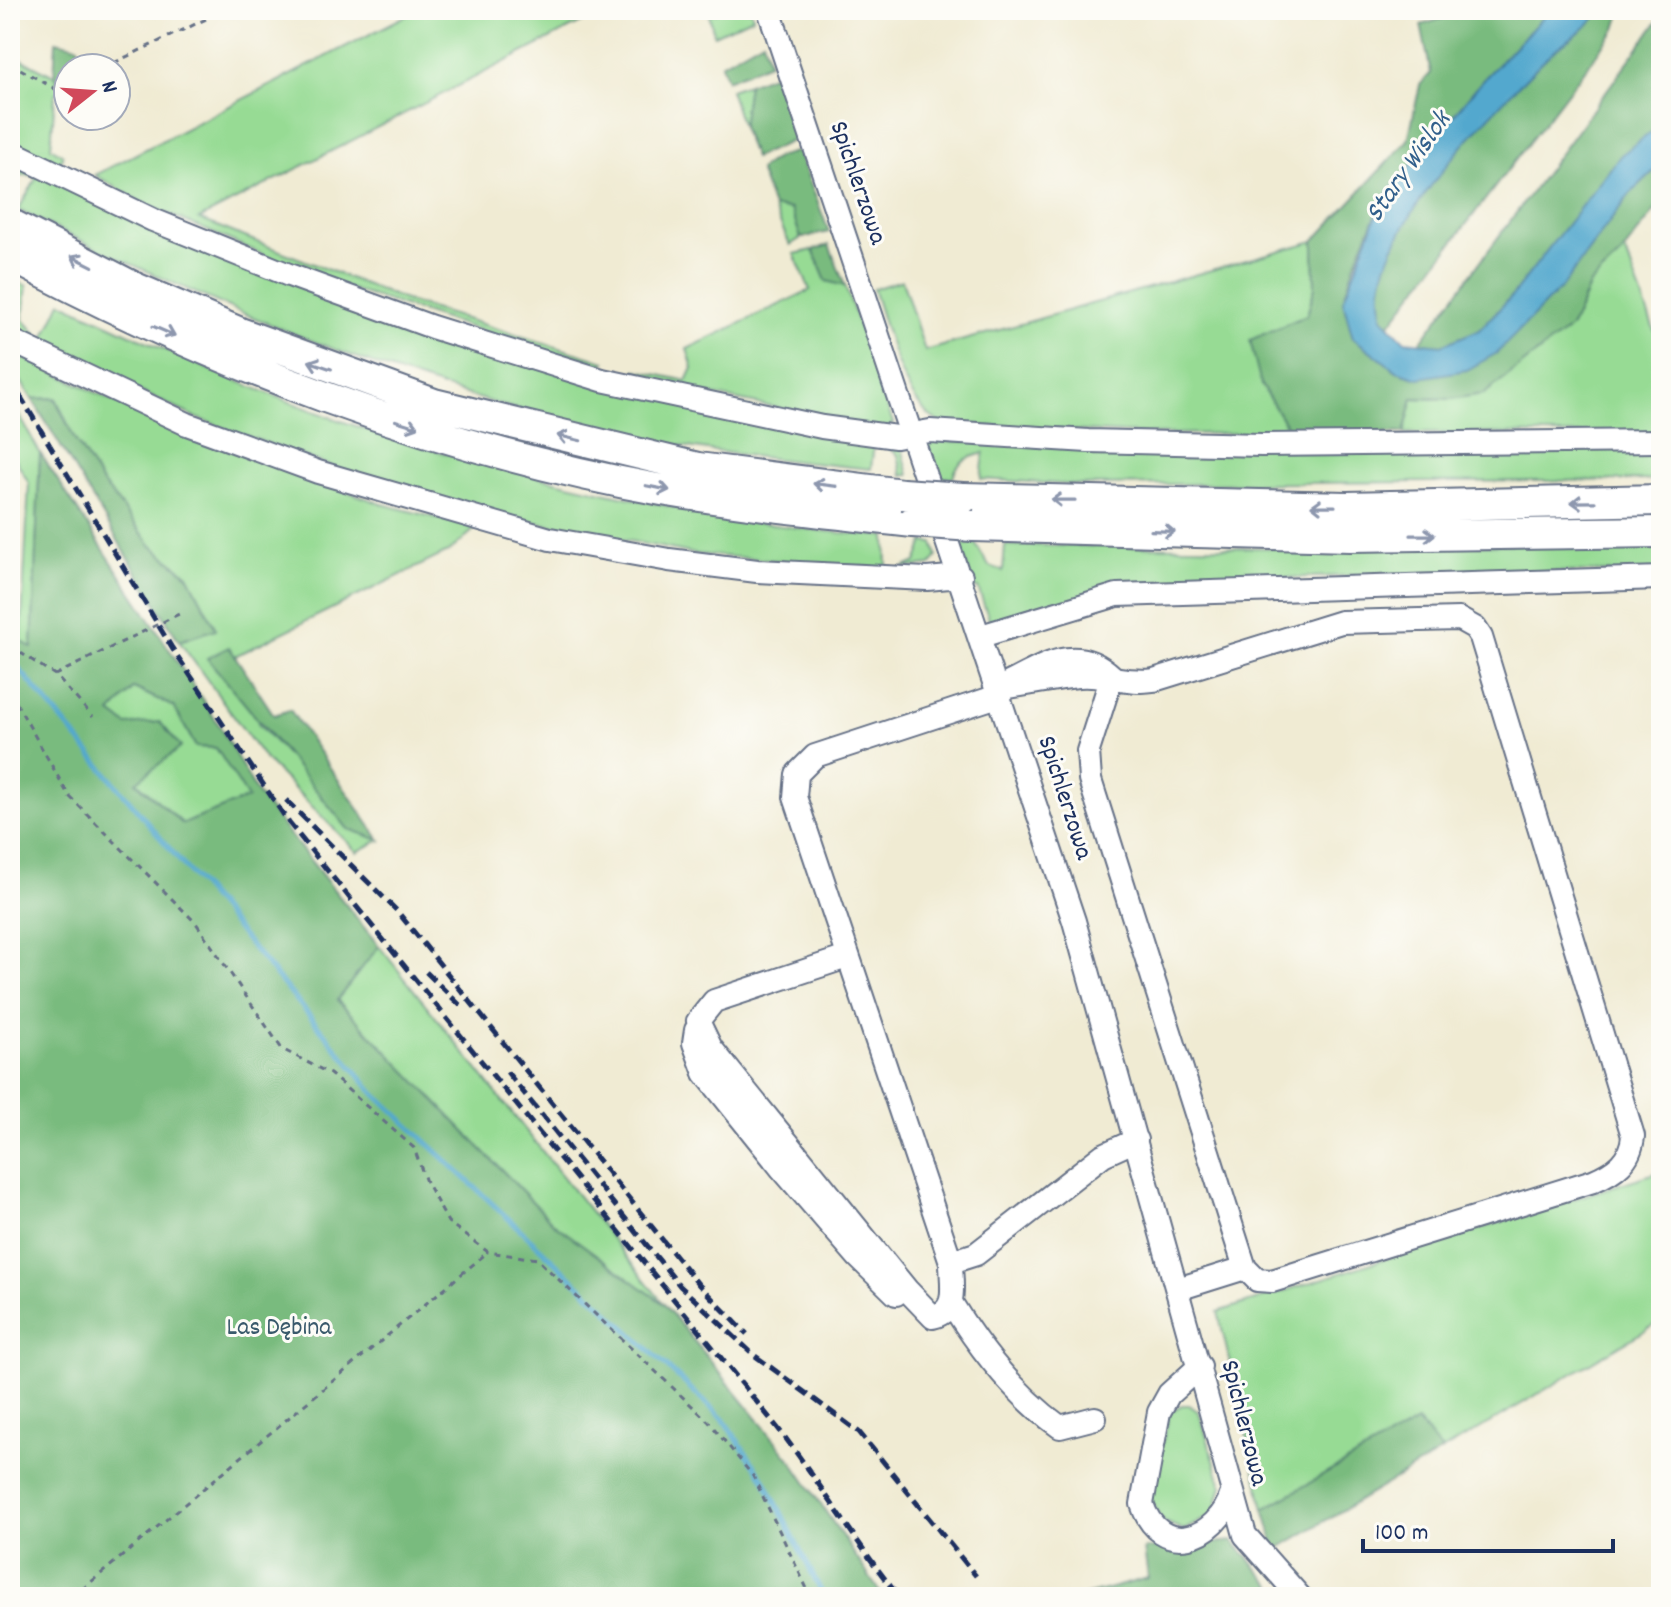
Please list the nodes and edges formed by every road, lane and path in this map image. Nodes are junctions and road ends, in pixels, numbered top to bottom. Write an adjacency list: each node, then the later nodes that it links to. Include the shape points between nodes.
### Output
1 (225, 10): 3 (path)
2 (769, 10): 11 (street, Spichlerzowa)
3 (132, 54)
4 (10, 63): 5 (path)
5 (52, 87)
6 (10, 151): 11 (street, via 153,220 432,327 574,371 822,427)
7 (10, 224): 14 (main road, one-way to 7, via 698,468 434,404 227,328)
8 (10, 255): 14 (main road, one-way to 14, via 118,311 246,366 419,428 660,489)
9 (10, 319): 10 (street)
10 (10, 338): 17 (street, via 187,424 318,472 550,539 757,571)
11 (913, 435): 12 (street, via 930,431 1262,445); 17 (street, Spichlerzowa)
12 (1661, 441)
13 (1661, 500): 15 (main road, one-way to 15)
14 (908, 508): 15 (main road, bridge)
15 (968, 512): 16 (main road, one-way to 16, via 1350,536)
16 (1661, 532)
17 (961, 576): 20 (street, Spichlerzowa)
18 (1661, 578): 20 (street, via 1117,595)
19 (179, 614): 22 (path)
20 (981, 636): 25 (street, Spichlerzowa)
21 (10, 646): 22 (path)
22 (55, 675): 26 (path)
23 (1112, 676): 25 (street, via 1080,676); 31 (street, via 1088,751 1090,780); 31 (street, via 1154,680 1341,622 1459,619 1475,628 1487,651 1633,1136 1627,1158 1593,1181 1272,1281 1257,1280)
24 (10, 692): 29 (path, via 69,796 196,923 282,1049 330,1074 414,1148 448,1222)
25 (999, 692): 27 (street, via 815,756 797,774 795,797); 28 (street, Spichlerzowa, via 1074,921)
26 (93, 717)
27 (847, 957): 30 (street); 33 (street, via 714,1001 698,1021 711,1048)
28 (1136, 1140): 30 (street, via 1103,1155 976,1254); 32 (street, Spichlerzowa)
29 (488, 1252): 37 (path); 38 (path, via 537,1259 709,1422 753,1476)
30 (951, 1262): 33 (street)
31 (1245, 1268): 32 (street)
32 (1178, 1289): 34 (street, Spichlerzowa)
33 (942, 1310): 35 (street, via 970,1332 1029,1405 1060,1427)
34 (1200, 1366): 36 (street, Spichlerzowa); 36 (street, via 1169,1394 1159,1412 1142,1504 1157,1529 1168,1535 1197,1536 1224,1514)
35 (1095, 1418)
36 (1232, 1493): 39 (street, Spichlerzowa, via 1245,1535)
37 (73, 1597)
38 (811, 1597)
39 (1300, 1597)

